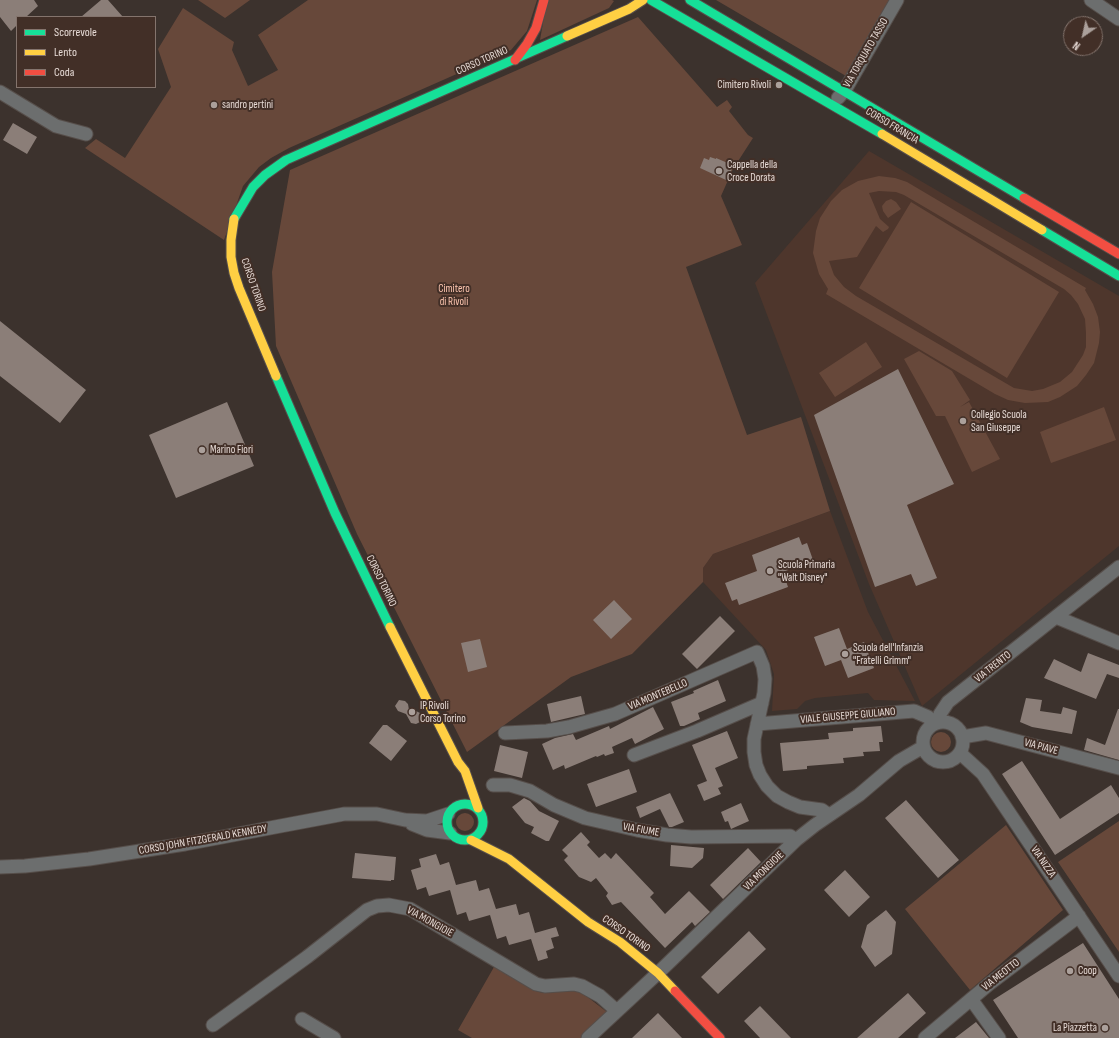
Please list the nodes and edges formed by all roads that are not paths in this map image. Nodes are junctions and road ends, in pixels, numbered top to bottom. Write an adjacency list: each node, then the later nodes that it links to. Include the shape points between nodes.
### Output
1 (544, 0): 8 (main road, via 536,28)
2 (643, 0): 8 (main road, CORSO TORINO, via 632,8)
3 (651, 0): 11 (main road, CORSO FRANCIA)
4 (690, 0): 9 (main road, CORSO FRANCIA)
5 (897, 0): 9 (street, VIA TORQUATO TASSO)
6 (1091, 0): 7 (street)
7 (1118, 17)
8 (516, 60): 26 (main road, CORSO TORINO, via 286,160 264,174 253,187 234,219 231,240 231,257 239,288 332,506)
9 (845, 90): 11 (street, VIA TORQUATO TASSO); 13 (main road, CORSO FRANCIA)
10 (0, 92): 12 (street, via 56,126)
11 (832, 104): 14 (main road, CORSO FRANCIA)
12 (86, 134)
13 (1119, 254)
14 (1119, 276)
15 (1119, 567): 16 (street, VIA TRENTO)
16 (1056, 617): 17 (street); 19 (street, VIA TRENTO, via 948,702)
17 (1119, 643)
18 (762, 703): 20 (street, VIA MONTEBELLO); 21 (street, VIA MONTEBELLO, via 765,678 757,652 615,714 547,731); 25 (street)
19 (936, 723): 20 (street, VIALE GIUSEPPE GIULIANO, via 914,711); 22 (street, via 951,724); 23 (street, via 926,731)
20 (757, 724): 33 (street, VIA MONTEBELLO, via 754,746 756,765 767,786 788,802 800,807 822,810)
21 (505, 733)
22 (962, 736): 24 (street); 27 (street, VIA PIAVE, via 986,733)
23 (923, 748): 24 (street, via 936,761 949,761); 33 (street, VIA MONGIOIE, via 899,761 859,795)
24 (960, 753): 41 (street, VIA NIZZA, via 983,774)
25 (634, 755)
26 (458, 762): 28 (main road, CORSO TORINO); 31 (main road, CORSO TORINO, via 470,781)
27 (1119, 768)
28 (459, 782)
29 (493, 785): 38 (street, VIA FIUME, via 510,785 530,791 585,818 637,830 691,837 790,836)
30 (459, 794): 32 (main road)
31 (478, 808): 32 (main road, via 467,803); 35 (main road, via 483,816)
32 (452, 810): 34 (street, CORSO JOHN FITZGERALD KENNEDY, via 427,821); 36 (main road, via 447,819)
33 (829, 815): 38 (street, VIA MONGIOIE)
34 (405, 820): 36 (street, CORSO JOHN FITZGERALD KENNEDY, via 427,830); 40 (street, CORSO JOHN FITZGERALD KENNEDY, via 377,814 344,814 89,859)
35 (484, 826): 37 (main road, via 480,834); 39 (main road, CORSO TORINO)
36 (450, 833): 37 (main road, via 459,839)
37 (471, 840): 39 (main road, CORSO TORINO)
38 (796, 840): 42 (street, VIA MONGIOIE)
39 (509, 859): 42 (main road, CORSO TORINO, via 588,922 620,942)
40 (0, 867)
41 (1079, 916): 43 (street, VIA NIZZA); 44 (street, VIA MEOTTO)
42 (658, 973): 45 (street, VIA MONGIOIE); 50 (main road, CORSO TORINO)
43 (1119, 976)
44 (971, 999): 51 (street, VIA MEOTTO); 52 (street)
45 (617, 1010): 47 (street, VIA MONGIOIE, via 582,986 536,984 410,909 389,905 367,910 307,957); 49 (street, VIA MONGIOIE)
46 (302, 1019): 48 (street)
47 (213, 1024)
48 (334, 1038)
49 (588, 1038)
50 (720, 1038)
51 (926, 1038)
52 (999, 1038)

